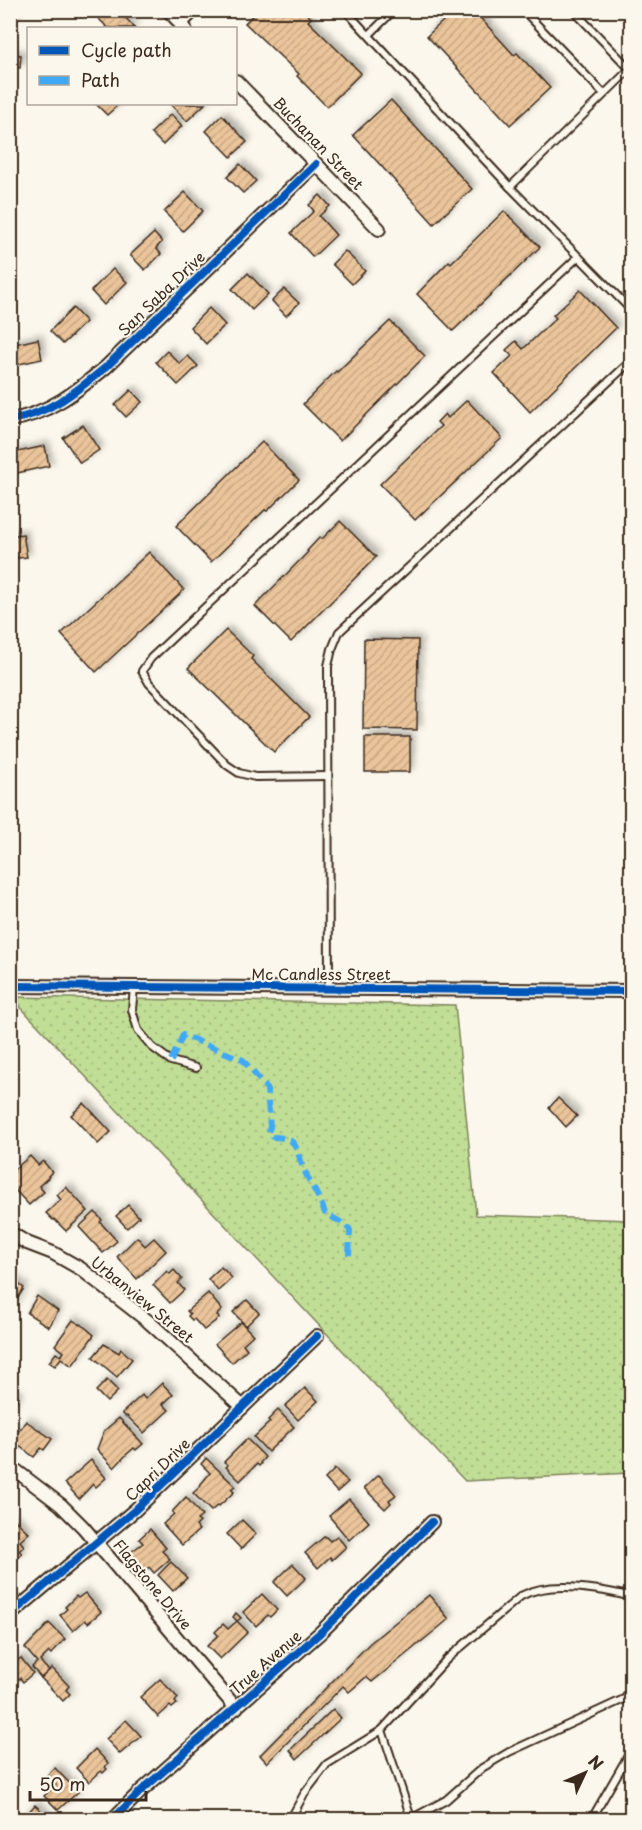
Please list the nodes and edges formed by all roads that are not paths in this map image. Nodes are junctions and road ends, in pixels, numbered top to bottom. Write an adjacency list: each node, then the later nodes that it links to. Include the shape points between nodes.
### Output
1 (168, 10): 7 (street)
2 (194, 10): 7 (street)
3 (394, 10): 8 (lane)
4 (523, 10): 11 (lane)
5 (573, 10): 9 (lane)
6 (347, 13): 8 (lane)
7 (182, 26)
8 (369, 35): 13 (lane)
9 (631, 68): 11 (lane)
10 (237, 82): 12 (street, Buchanan Street)
11 (604, 94): 13 (lane)
12 (316, 164): 14 (street, Buchanan Street); 18 (street, San Saba Drive, via 106,367 50,408)
13 (510, 187): 15 (lane)
14 (379, 229)
15 (578, 257): 16 (lane); 19 (lane, via 151,658 142,671 149,683 239,773 255,777)
16 (632, 311)
17 (632, 360): 19 (lane, via 339,632 328,666)
18 (10, 420)
19 (328, 776): 22 (lane)
20 (10, 986): 21 (street, Mc Candless Street)
21 (134, 987): 22 (street, Mc Candless Street); 24 (lane, via 132,1010 138,1030 171,1061)
22 (329, 988): 23 (street, Mc Candless Street)
23 (632, 991)
24 (196, 1068)
25 (10, 1233): 27 (street, Urbanview Street, via 81,1269 149,1322)
26 (317, 1336): 27 (street, Capri Drive)
27 (243, 1407): 30 (street, Capri Drive)
28 (10, 1466): 30 (street, Flagstone Drive, via 61,1505)
29 (432, 1522): 34 (street, True Avenue, via 321,1632)
30 (97, 1544): 32 (street, Capri Drive); 34 (street, Flagstone Drive)
31 (632, 1597): 35 (lane, via 579,1587 540,1589 521,1596 447,1659)
32 (10, 1615)
33 (632, 1692): 37 (lane, via 508,1752 482,1768 446,1800)
34 (236, 1708): 38 (street, True Avenue)
35 (382, 1730): 37 (lane); 39 (lane, via 327,1764 303,1794)
36 (632, 1749): 40 (lane)
37 (410, 1819)
38 (112, 1820)
39 (290, 1820)
40 (591, 1820)

